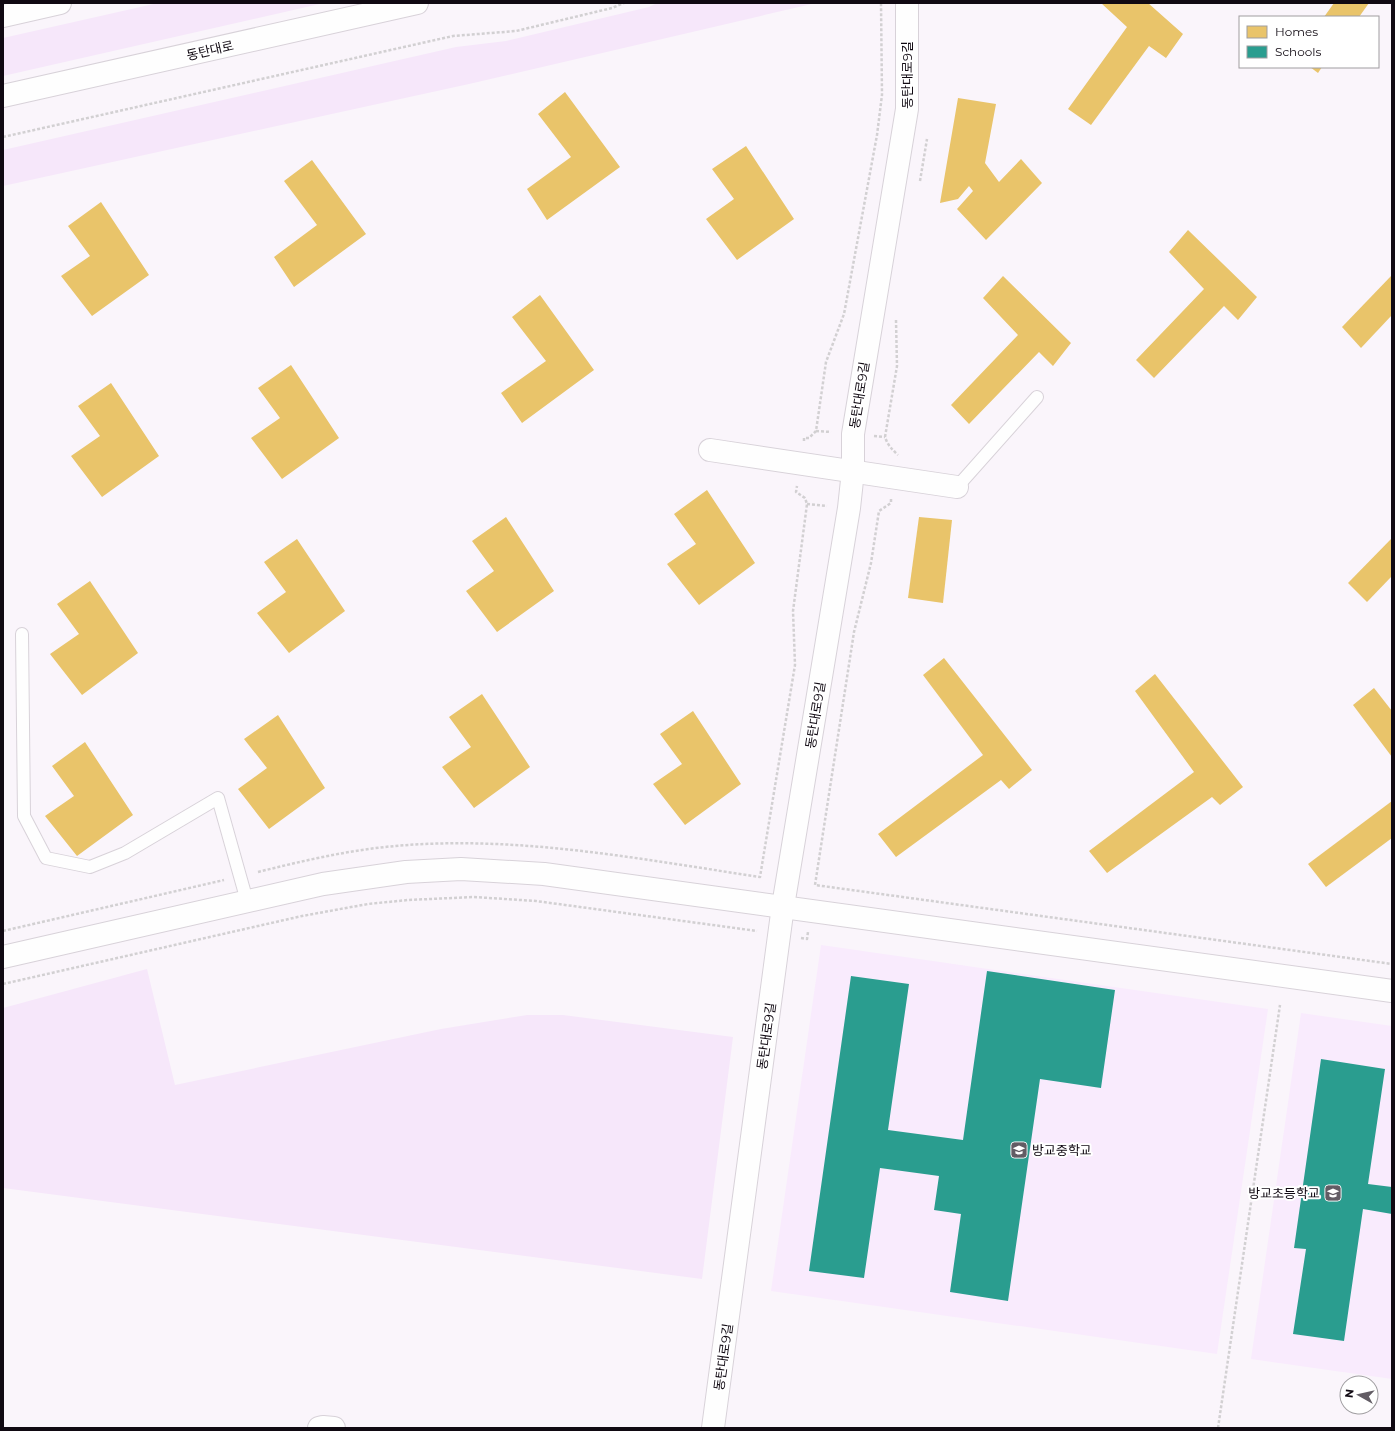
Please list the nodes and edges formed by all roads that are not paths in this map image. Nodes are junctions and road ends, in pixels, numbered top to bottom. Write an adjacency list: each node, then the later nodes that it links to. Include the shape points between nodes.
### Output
1 (60, 3): 4 (street)
2 (417, 3): 5 (street, 동탄대로)
3 (907, 3): 8 (street, 동탄대로9길, via 907,109 852,434)
4 (3, 16)
5 (3, 96)
6 (1037, 397): 9 (lane)
7 (710, 450): 8 (street)
8 (853, 471): 9 (street); 12 (street, 동탄대로9길)
9 (957, 487)
10 (22, 634): 11 (lane, via 24,816 46,858 90,867 126,854 218,798)
11 (247, 901): 12 (street, via 323,884 406,872 461,869 544,874); 13 (street)
12 (783, 906): 14 (street); 17 (street, 동탄대로9길)
13 (3, 957)
14 (1392, 991)
15 (319, 1428): 16 (street)
16 (334, 1428)
17 (713, 1428)

